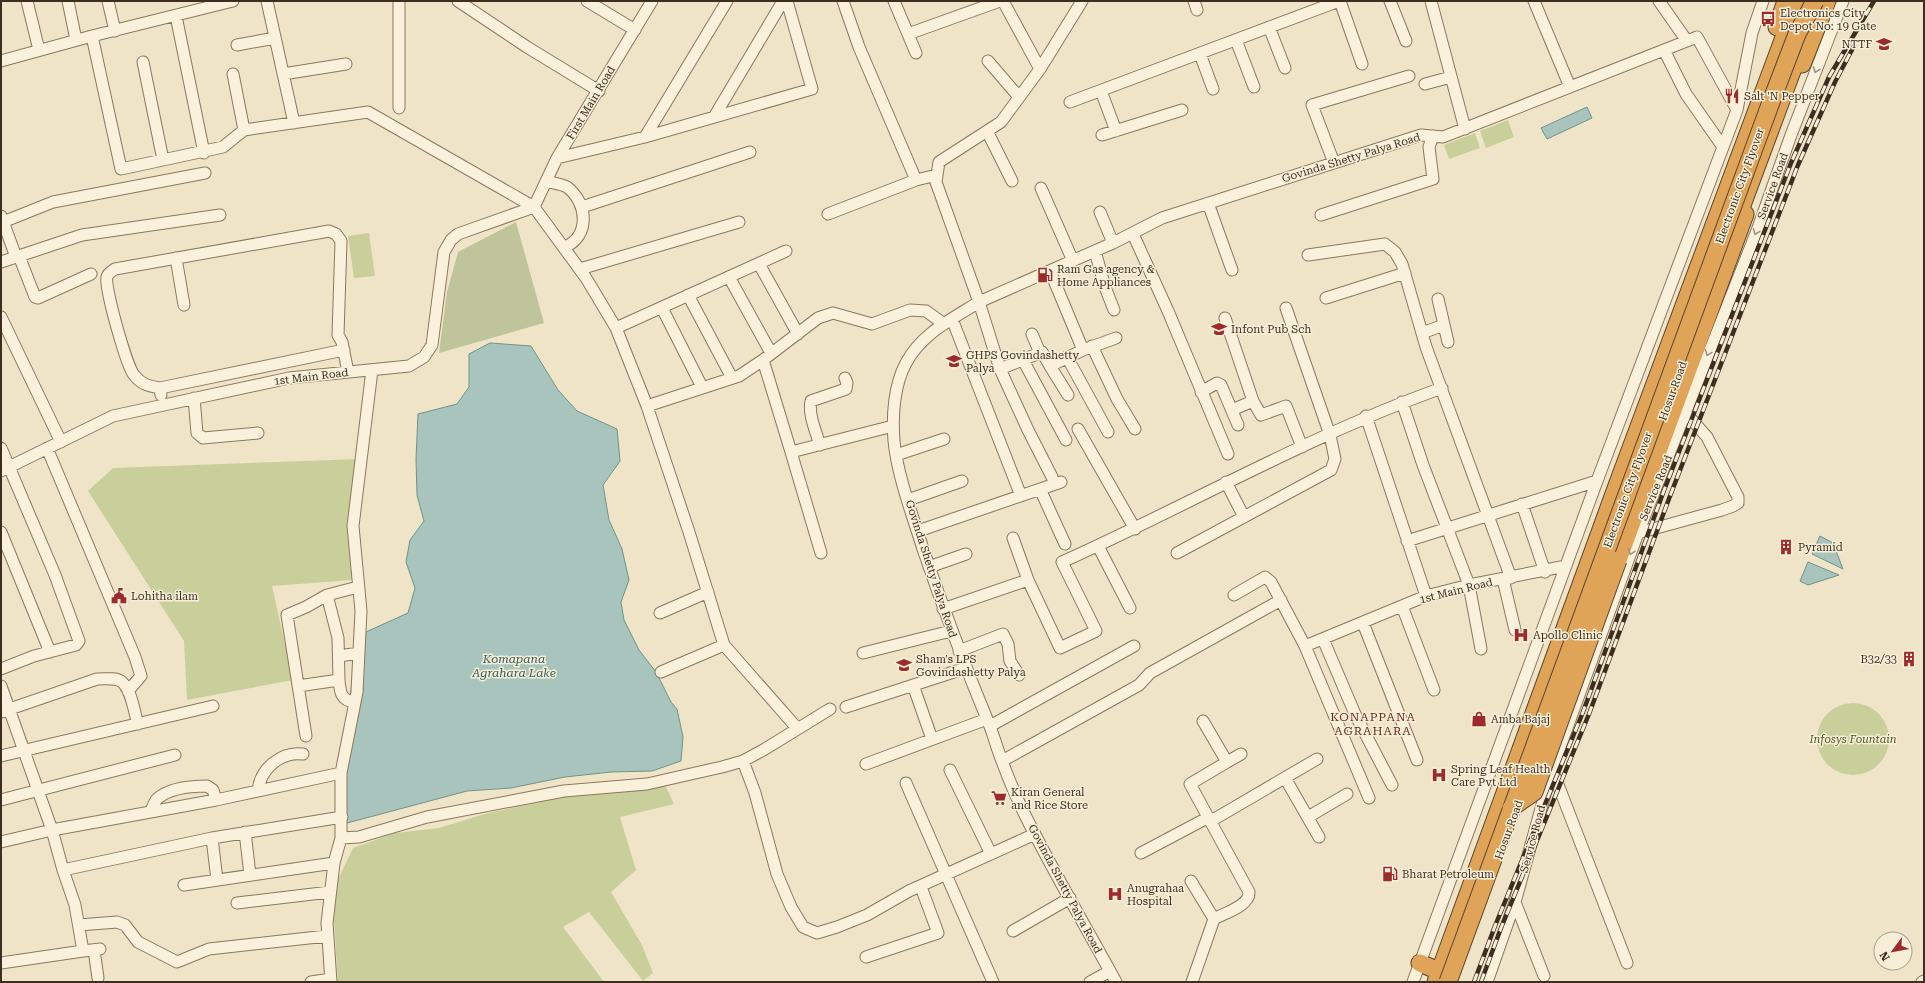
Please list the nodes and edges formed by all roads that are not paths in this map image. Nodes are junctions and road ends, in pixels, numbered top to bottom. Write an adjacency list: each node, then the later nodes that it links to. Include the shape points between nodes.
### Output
1 (27, 1): 41 (street)
2 (68, 1): 36 (street)
3 (108, 1): 32 (street)
4 (233, 1): 29 (street)
5 (267, 1): 35 (street)
6 (399, 1): 64 (street)
7 (458, 1): 60 (street)
8 (587, 1): 31 (street)
9 (652, 1): 31 (street, First Main Road)
10 (727, 1): 75 (street)
11 (783, 1): 67 (street)
12 (787, 1): 67 (street, via 812,89)
13 (843, 1): 84 (street, via 859,46)
14 (894, 1): 33 (street)
15 (1002, 1): 33 (street); 51 (street)
16 (1339, 1): 27 (street); 49 (street)
17 (1390, 1): 38 (street)
18 (1431, 1): 55 (street)
19 (1534, 1): 58 (street)
20 (1659, 1): 39 (street)
21 (1763, 1): 66 (street, via 1752,32)
22 (1801, 1): 28 (highway, Electronic City Flyover)
23 (1814, 1): 269 (highway, Electronic City Flyover, bridge, via 1797,34 1768,109); 315 (highway, Hosur Road, via 1792,71)
24 (1827, 1): 269 (highway, bridge, via 1782,112 1534,792)
25 (1843, 1): 155 (street, Service Road, one-way to 155)
26 (1081, 2): 51 (street)
27 (1310, 6): 30 (street)
28 (1792, 6): 304 (highway, Electronic City Flyover, via 1618,483)
29 (176, 16): 32 (street); 78 (street)
30 (1269, 27): 37 (street); 50 (street)
31 (635, 30): 60 (street, First Main Road)
32 (115, 31): 34 (street)
33 (908, 34): 43 (street)
34 (92, 36): 36 (street); 80 (street, via 121,169)
35 (275, 38): 40 (street); 53 (street)
36 (76, 40): 41 (street)
37 (1236, 40): 44 (street); 57 (street)
38 (1406, 41)
39 (1687, 41): 42 (street, Govinda Shetty Palya Road); 66 (street, via 1697,37)
40 (237, 45)
41 (39, 50): 45 (street)
42 (1664, 50): 58 (street, Govinda Shetty Palya Road); 76 (street, via 1686,94)
43 (916, 53)
44 (1200, 54): 59 (street); 61 (street)
45 (1, 61)
46 (988, 61): 62 (street)
47 (143, 62): 80 (street)
48 (346, 64): 53 (street)
49 (1362, 64)
50 (1285, 68)
51 (1040, 69): 62 (street)
52 (233, 74): 70 (street)
53 (283, 74): 68 (street)
54 (1409, 76): 81 (street, via 1312,105)
55 (1451, 78): 56 (street); 69 (street)
56 (1425, 84)
57 (1254, 87)
58 (1570, 87): 69 (street, Govinda Shetty Palya Road)
59 (1213, 89)
60 (599, 91): 79 (street, First Main Road)
61 (1101, 91): 63 (street); 72 (street)
62 (1019, 97): 71 (street, via 1001,122)
63 (1070, 102)
64 (398, 108)
65 (1182, 110): 72 (street)
66 (1737, 110): 76 (street)
67 (714, 117): 75 (street)
68 (294, 123): 70 (street); 89 (street, via 368,112)
69 (1465, 129): 74 (street, Govinda Shetty Palya Road, via 1443,137)
70 (244, 130): 78 (street, via 223,147)
71 (987, 131): 83 (street, via 939,162); 86 (street)
72 (1116, 131): 73 (street)
73 (1102, 136)
74 (1434, 136): 81 (street, Govinda Shetty Palya Road, via 1422,135); 94 (street, via 1429,147 1433,179)
75 (645, 137): 79 (street)
76 (1723, 148): 177 (street)
77 (750, 152): 90 (street)
78 (204, 153): 80 (street)
79 (557, 158): 85 (street, First Main Road)
80 (164, 160)
81 (1334, 163): 88 (street, Govinda Shetty Palya Road)
82 (205, 173): 95 (street, via 53,202)
83 (937, 175): 84 (street); 117 (street, via 936,182)
84 (916, 180): 92 (street)
85 (546, 181): 89 (street, First Main Road); 90 (street, via 566,186)
86 (1012, 181)
87 (1041, 188): 105 (street)
88 (1208, 203): 97 (street, Govinda Shetty Palya Road, via 1162,218); 109 (street)
89 (534, 207): 99 (street); 140 (street, 1st Main Road, via 458,234 450,240 444,252 432,345 424,357 409,366)
90 (582, 207): 99 (street, via 584,221 581,232 573,244)
91 (1100, 212): 98 (street)
92 (828, 214)
93 (220, 215): 103 (street, via 82,235)
94 (1321, 215)
95 (2, 219): 103 (street)
96 (739, 222): 108 (street)
97 (1133, 234): 98 (street, Govinda Shetty Palya Road); 147 (street)
98 (1113, 244): 101 (street, Govinda Shetty Palya Road)
99 (565, 247): 108 (street)
100 (786, 251): 107 (street)
101 (1096, 251): 105 (street, Govinda Shetty Palya Road); 121 (street)
102 (1308, 255): 111 (street, via 1385,244 1395,252)
103 (18, 257): 106 (street); 112 (street, via 35,297 38,298)
104 (176, 258): 118 (street); 133 (street, via 328,231 336,234 341,240 338,335); 145 (street, via 115,269 106,278 112,310 132,374 144,386)
105 (1073, 261): 110 (street, Govinda Shetty Palya Road)
106 (1, 262)
107 (759, 264): 113 (street); 128 (street)
108 (580, 269): 126 (street)
109 (1232, 270)
110 (1050, 271): 117 (street, Govinda Shetty Palya Road); 132 (street)
111 (1405, 273): 115 (street); 127 (street)
112 (91, 274)
113 (730, 277): 114 (street); 135 (street)
114 (688, 295): 119 (street); 142 (street)
115 (1326, 298)
116 (1438, 299): 125 (street)
117 (979, 302): 124 (street, Govinda Shetty Palya Road); 139 (street)
118 (184, 305)
119 (662, 308): 126 (street); 144 (street)
120 (1286, 308): 163 (street)
121 (1114, 310)
122 (1, 317): 166 (street)
123 (1225, 318): 150 (street)
124 (948, 321): 128 (street, via 926,311 910,310 872,324 833,313 818,318); 158 (street, Govinda Shetty Palya Road, via 918,344 906,363 895,398); 179 (street)
125 (1444, 325): 127 (street); 131 (street)
126 (616, 328): 153 (street)
127 (1422, 333): 146 (street)
128 (798, 334): 135 (street)
129 (1032, 334): 134 (street)
130 (1116, 338): 132 (street)
131 (1448, 342)
132 (1088, 348): 136 (street); 159 (street)
133 (344, 350): 141 (street); 145 (street)
134 (1040, 353): 137 (street); 138 (street, via 1042,352)
135 (767, 357): 142 (street); 171 (street)
136 (1067, 357): 138 (street); 161 (street)
137 (1023, 360): 139 (street); 165 (street)
138 (1050, 366): 148 (street)
139 (1000, 369): 178 (street, via 1028,430 1057,479)
140 (372, 370): 141 (street, 1st Main Road); 202 (street, via 353,526)
141 (348, 372): 149 (street, 1st Main Road, via 289,378)
142 (732, 378): 144 (street)
143 (845, 378): 167 (street, via 846,389 811,401 812,418)
144 (702, 387): 153 (street)
145 (160, 388): 152 (street)
146 (1442, 388): 151 (street); 182 (street)
147 (1201, 392): 154 (street, via 1217,384 1221,385); 172 (street)
148 (1068, 395)
149 (194, 398): 152 (street, 1st Main Road); 162 (street, via 197,433 203,438)
150 (1253, 401): 154 (street); 168 (street, via 1261,415 1286,406)
151 (1402, 402): 156 (street); 185 (street, via 1423,465)
152 (164, 404): 166 (street, 1st Main Road, via 113,416)
153 (647, 406): 203 (street)
154 (1232, 410): 157 (street)
155 (1686, 413): 188 (street, Service Road); 188 (street, via 1708,437 1738,497 1738,503 1722,510)
156 (1366, 416): 163 (street); 190 (street)
157 (1238, 425)
158 (893, 426): 167 (street); 173 (street, Govinda Shetty Palya Road)
159 (1135, 428)
160 (1078, 429): 184 (street)
161 (1108, 432)
162 (258, 433)
163 (1330, 435): 168 (street); 183 (street, via 1336,459 1331,470)
164 (944, 439): 173 (street)
165 (1066, 440)
166 (61, 442): 170 (street, 1st Main Road)
167 (820, 445): 171 (street)
168 (1302, 447): 176 (street)
169 (1, 448): 174 (street)
170 (48, 448): 174 (street, 1st Main Road); 234 (street, via 135,657 141,676)
171 (791, 452): 193 (street)
172 (1228, 454)
173 (896, 455): 180 (street, Govinda Shetty Palya Road)
174 (5, 469): 221 (street, via 55,575 79,638 76,645)
175 (962, 481): 180 (street)
176 (1226, 482): 183 (street); 184 (street)
177 (1597, 482): 181 (street); 196 (street)
178 (1040, 489): 179 (street); 191 (street)
179 (1021, 496): 187 (street)
180 (908, 500): 187 (street, Govinda Shetty Palya Road)
181 (1522, 504): 182 (street); 198 (street)
182 (1488, 516): 185 (street); 199 (street)
183 (1244, 517): 194 (street)
184 (1136, 529): 192 (street)
185 (1449, 529): 190 (street); 201 (street)
186 (1, 532): 221 (street)
187 (918, 532): 197 (street, Govinda Shetty Palya Road)
188 (1638, 533): 257 (street, Service Road, one-way to 257)
189 (1013, 538): 200 (street)
190 (1407, 541): 206 (street)
191 (1065, 544)
192 (1098, 546): 200 (street, via 1062,562 1096,630 1060,648); 209 (street)
193 (821, 553)
194 (1177, 553)
195 (966, 554): 197 (street)
196 (1566, 566): 198 (street, 1st Main Road); 304 (street)
197 (929, 567): 210 (street, Govinda Shetty Palya Road)
198 (1545, 572): 199 (street, 1st Main Road)
199 (1507, 579): 201 (street, 1st Main Road); 213 (street)
200 (1028, 580): 210 (street)
201 (1469, 585): 206 (street, 1st Main Road); 219 (street)
202 (358, 587): 204 (street); 222 (street, via 361,611)
203 (708, 592): 211 (street); 216 (street)
204 (327, 595): 224 (street, via 338,638); 232 (street, via 287,615)
205 (1234, 595): 207 (street, via 1265,577 1272,582)
206 (1426, 596): 208 (street, 1st Main Road)
207 (1281, 600): 218 (street); 254 (street, via 1150,673 1139,685)
208 (1402, 606): 212 (street, 1st Main Road); 233 (street)
209 (1130, 608)
210 (943, 609): 214 (street, Govinda Shetty Palya Road)
211 (660, 613)
212 (1363, 623): 215 (street, 1st Main Road); 252 (street)
213 (1515, 630)
214 (951, 631): 220 (street, Govinda Shetty Palya Road); 223 (street)
215 (1323, 639): 218 (street, 1st Main Road); 262 (street, via 1355,714)
216 (724, 645): 227 (street); 243 (street)
217 (1134, 646): 241 (street)
218 (1305, 646): 266 (street)
219 (1480, 649)
220 (959, 651): 225 (street, Govinda Shetty Palya Road); 228 (street, via 1003,634 1008,644 1010,661)
221 (50, 652): 226 (street)
222 (359, 653): 224 (street); 235 (street)
223 (863, 653)
224 (339, 656): 229 (street)
225 (966, 668): 230 (street); 241 (street, Govinda Shetty Palya Road)
226 (1, 669)
227 (661, 672)
228 (1019, 675)
229 (340, 680): 232 (street); 235 (street, via 344,699 347,702)
230 (913, 685): 237 (street); 245 (street)
231 (1, 686): 239 (street)
232 (298, 686): 244 (street)
233 (1434, 690)
234 (128, 691): 239 (street, via 122,682 110,678 97,679); 242 (street)
235 (355, 702): 259 (street)
236 (213, 706): 242 (street)
237 (846, 707)
238 (830, 709): 243 (street)
239 (5, 711): 246 (street)
240 (1203, 721): 255 (street)
241 (988, 722): 245 (street); 254 (street, Govinda Shetty Palya Road)
242 (138, 724): 246 (street)
243 (797, 728): 253 (street)
244 (306, 736)
245 (932, 739): 256 (street)
246 (24, 751): 250 (street); 263 (street)
247 (303, 754): 264 (street, via 296,753 273,762 262,776)
248 (1240, 754): 255 (street)
249 (175, 755): 263 (street)
250 (1, 756)
251 (1317, 759): 260 (street)
252 (1417, 760)
253 (743, 761): 279 (street, via 648,784 564,791 427,817 359,837); 290 (street, via 777,874 803,927 817,933 837,927 867,915)
254 (1002, 761): 276 (street, Govinda Shetty Palya Road)
255 (1227, 762): 273 (street, via 1190,782)
256 (866, 764)
257 (1552, 769): 293 (street, Service Road); 302 (street)
258 (950, 770): 281 (street)
259 (342, 773): 264 (street); 271 (street)
260 (1285, 778): 272 (street); 273 (street)
261 (906, 783): 286 (street)
262 (1392, 785)
263 (38, 791): 267 (street); 274 (street)
264 (258, 791): 268 (street)
265 (1347, 794): 272 (street)
266 (1369, 798)
267 (1, 800)
268 (216, 800): 270 (street); 270 (street, via 213,790 207,786 184,788 163,795 156,800)
269 (1511, 808): 314 (highway, Electronic City Flyover, bridge)
270 (151, 811): 274 (street)
271 (342, 817): 275 (street); 279 (street)
272 (1308, 818): 277 (street)
273 (1210, 819): 282 (street); 295 (street, via 1249,892 1244,903)
274 (52, 830): 280 (street); 284 (street)
275 (245, 832): 278 (street); 285 (street)
276 (1035, 834): 281 (street); 292 (street, Govinda Shetty Palya Road)
277 (1319, 837)
278 (212, 838): 284 (street); 287 (street)
279 (341, 838): 283 (street)
280 (1, 842)
281 (991, 854): 286 (street)
282 (1141, 854)
283 (334, 863): 285 (street); 291 (street)
284 (63, 870): 296 (street)
285 (250, 875): 287 (street)
286 (947, 875): 290 (street); 309 (street)
287 (217, 880): 289 (street)
288 (1192, 881): 295 (street)
289 (184, 885)
290 (921, 887): 300 (street, via 938,933)
291 (330, 892): 294 (street); 298 (street)
292 (1070, 898): 297 (street); 303 (street, Govinda Shetty Palya Road)
293 (1515, 902): 305 (street); 316 (street, Service Road)
294 (237, 903)
295 (1214, 919): 312 (street)
296 (79, 925): 298 (street, via 117,922 125,926 138,942 177,962 209,949); 299 (street)
297 (1013, 931)
298 (328, 936): 307 (street)
299 (92, 950): 301 (street); 306 (street)
300 (866, 957)
301 (1, 963)
302 (1628, 964)
303 (1110, 971): 310 (street); 311 (street, Govinda Shetty Palya Road)
304 (1430, 974): 313 (street)
305 (1544, 976)
306 (98, 978)
307 (331, 981): 308 (street)
308 (311, 982)
309 (993, 982)
310 (1090, 982)
311 (1116, 982)
312 (1192, 982)
313 (1413, 982)
314 (1448, 982)
315 (1453, 982)
316 (1487, 982)

